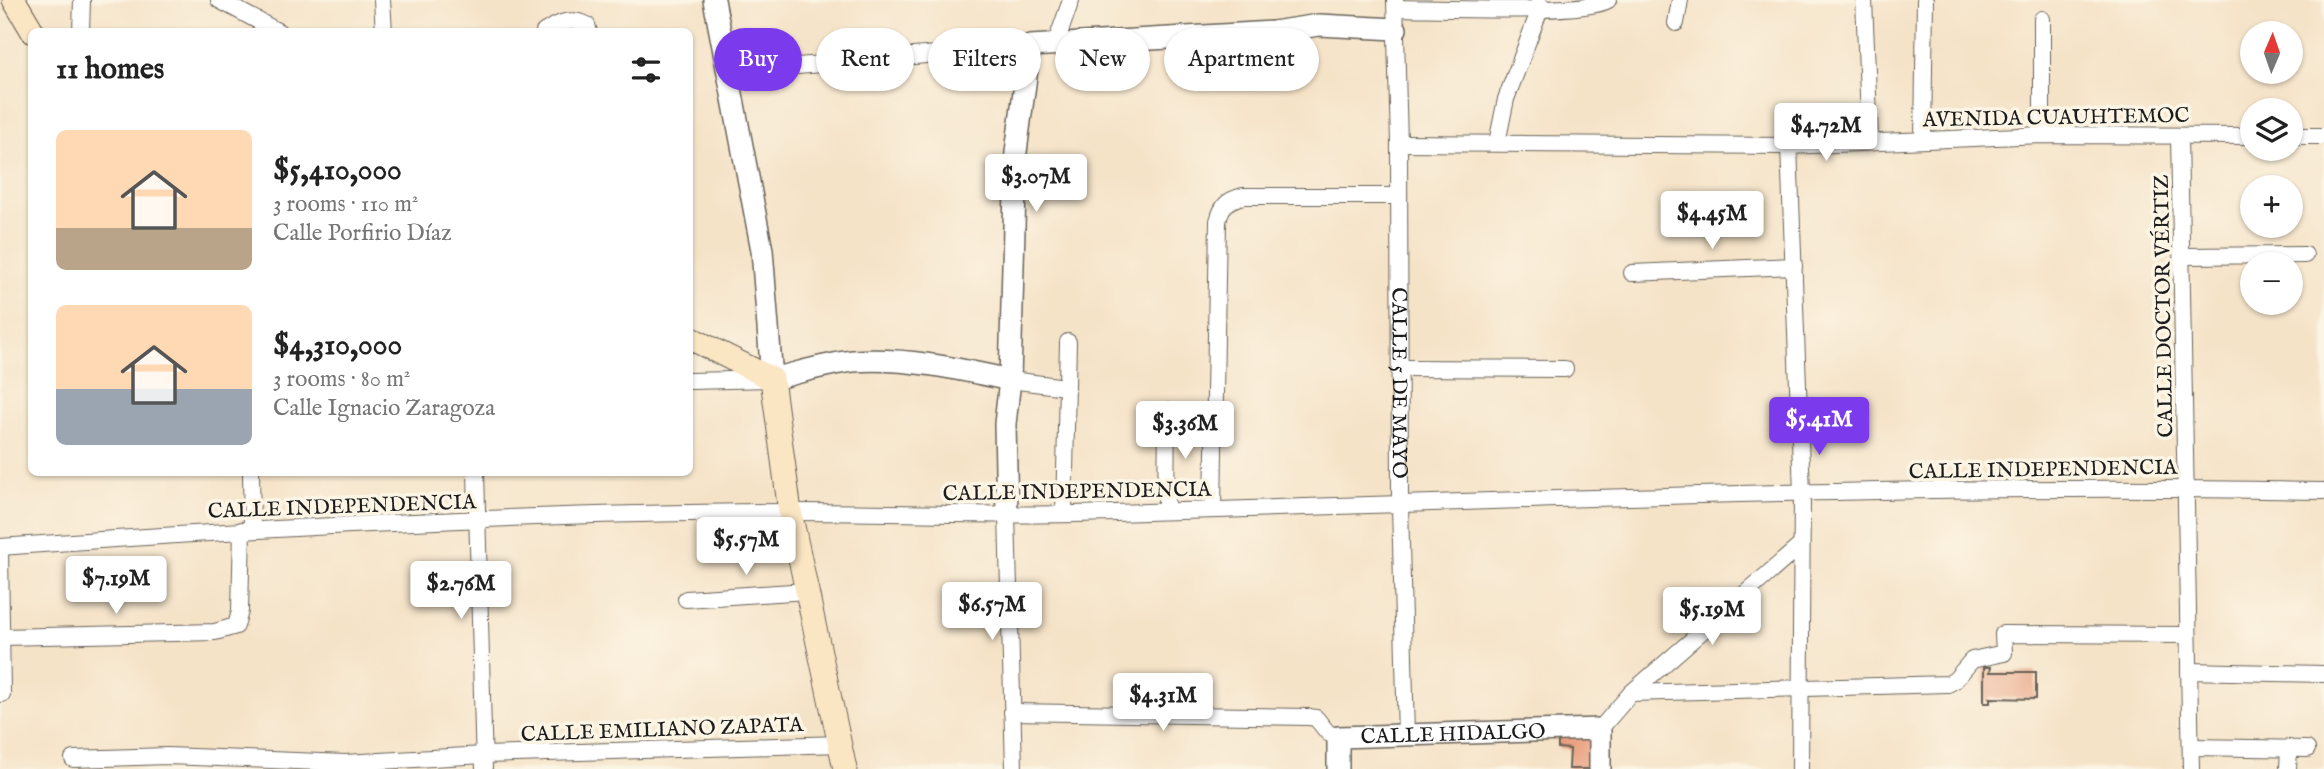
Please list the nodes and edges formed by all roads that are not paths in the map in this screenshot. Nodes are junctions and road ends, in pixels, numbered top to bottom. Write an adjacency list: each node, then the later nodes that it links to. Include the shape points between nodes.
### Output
1 (14, 0): 15 (main road)
2 (82, 0): 16 (street)
3 (219, 0): 17 (street)
4 (382, 0): 18 (street)
5 (714, 0): 21 (street)
6 (1071, 0): 22 (street)
7 (1680, 0): 14 (street)
8 (1864, 0): 34 (street)
9 (1925, 0): 33 (street)
10 (1606, 1): 11 (street)
11 (1539, 4): 12 (street); 36 (street, via 1502,112)
12 (1396, 12): 23 (street, via 1273,32); 35 (street, CALLE 5 DE MAYO)
13 (2042, 19): 28 (street)
14 (1676, 23)
15 (31, 28)
16 (81, 28)
17 (272, 28)
18 (384, 28)
19 (552, 28): 20 (street, via 567,21)
20 (585, 28)
21 (720, 28)
22 (1061, 28)
23 (1150, 38)
24 (928, 55): 25 (street)
25 (802, 66)
26 (733, 91): 47 (street, via 762,250)
27 (1024, 91): 48 (street, via 1016,152)
28 (2042, 135): 29 (street, AVENIDA CUAUHTEMOC); 33 (street, AVENIDA CUAUHTEMOC)
29 (2179, 136): 30 (street, AVENIDA CUAUHTEMOC); 40 (street, CALLE DOCTOR VÉRTIZ)
30 (2240, 136)
31 (2303, 136): 32 (street)
32 (2324, 136)
33 (1923, 139): 34 (street, AVENIDA CUAUHTEMOC)
34 (1870, 142): 37 (street, AVENIDA CUAUHTEMOC)
35 (1399, 143): 36 (street, AVENIDA CUAUHTEMOC); 38 (street, CALLE 5 DE MAYO)
36 (1497, 143): 37 (street, AVENIDA CUAUHTEMOC)
37 (1789, 146): 41 (street)
38 (1399, 196): 45 (street, CALLE 5 DE MAYO); 58 (street, via 1243,196 1226,203 1218,221)
39 (2305, 255): 40 (street)
40 (2183, 256): 54 (street, CALLE DOCTOR VÉRTIZ)
41 (1794, 266): 42 (street); 56 (street)
42 (1632, 273)
43 (693, 340): 47 (main road)
44 (1068, 342): 50 (street)
45 (1401, 368): 46 (street); 57 (street, CALLE 5 DE MAYO)
46 (1565, 369)
47 (772, 379): 48 (street, via 852,361 887,361 947,366); 49 (street); 60 (main road)
48 (1010, 380): 50 (street); 62 (street, via 1005,424)
49 (693, 381)
50 (1066, 387): 61 (street)
51 (1167, 411): 59 (street)
52 (251, 476): 64 (street)
53 (476, 476): 63 (street)
54 (2188, 488): 55 (street, CALLE INDEPENDENCIA); 56 (street, CALLE INDEPENDENCIA); 69 (street, CALLE DOCTOR VÉRTIZ)
55 (2324, 491)
56 (1802, 493): 57 (street, CALLE INDEPENDENCIA); 65 (street)
57 (1400, 505): 58 (street, CALLE INDEPENDENCIA); 78 (street, CALLE 5 DE MAYO)
58 (1213, 509): 59 (street, CALLE INDEPENDENCIA)
59 (1166, 511): 61 (street, CALLE INDEPENDENCIA)
60 (790, 512): 62 (street, CALLE INDEPENDENCIA); 63 (street, CALLE INDEPENDENCIA); 67 (main road)
61 (1064, 514): 62 (street, CALLE INDEPENDENCIA)
62 (1007, 515): 76 (street)
63 (476, 521): 64 (street, CALLE INDEPENDENCIA); 85 (street)
64 (247, 529): 66 (street, CALLE INDEPENDENCIA); 70 (street, via 236,626 215,632)
65 (1801, 545): 73 (street); 74 (street)
66 (0, 548): 70 (street)
67 (807, 591): 68 (street); 80 (main road)
68 (687, 599)
69 (2187, 635): 71 (street, CALLE DOCTOR VÉRTIZ); 73 (street, via 2003,634 2004,653 1972,660 1948,684)
70 (2, 638): 75 (street)
71 (2189, 671): 72 (street); 81 (street, CALLE DOCTOR VÉRTIZ)
72 (2324, 674)
73 (1801, 689): 74 (street); 90 (street)
74 (1630, 693): 77 (street)
75 (2, 694)
76 (1012, 712): 79 (street, CALLE HIDALGO, via 1316,718 1328,733); 87 (street)
77 (1600, 729): 78 (street, CALLE HIDALGO); 89 (street)
78 (1406, 736): 79 (street, CALLE HIDALGO)
79 (1338, 737): 88 (street)
80 (840, 744): 85 (street, CALLE EMILIANO ZAPATA); 86 (main road)
81 (2190, 747): 82 (street); 91 (street, CALLE DOCTOR VÉRTIZ)
82 (2289, 748): 83 (street); 92 (street)
83 (2307, 748)
84 (73, 759): 85 (street, CALLE EMILIANO ZAPATA, via 167,756 270,762)
85 (484, 762)
86 (845, 769)
87 (1014, 769)
88 (1338, 769)
89 (1600, 769)
90 (1800, 769)
91 (2191, 769)
92 (2288, 769)

